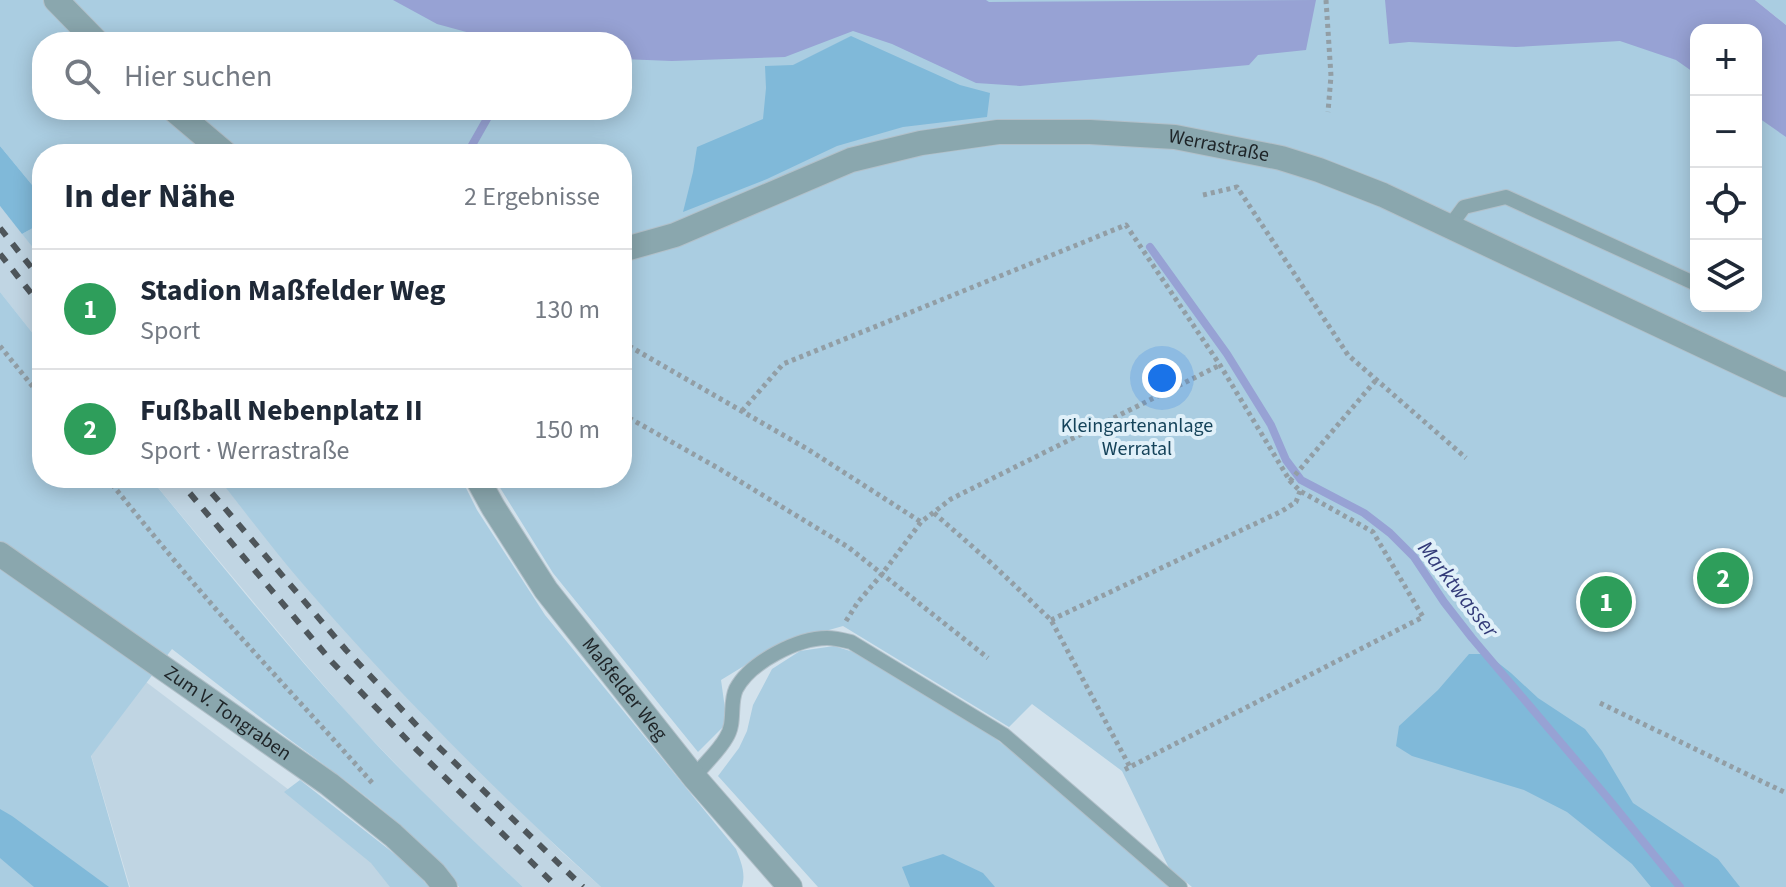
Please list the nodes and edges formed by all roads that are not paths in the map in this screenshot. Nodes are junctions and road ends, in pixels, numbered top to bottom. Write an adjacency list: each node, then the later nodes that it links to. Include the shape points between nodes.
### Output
1 (56, 0): 2 (street)
2 (87, 32)
3 (186, 120): 4 (street)
4 (214, 144)
5 (1450, 226): 6 (street, Werrastraße, via 1319,170 1238,149 1161,136 998,132 851,160 675,235); 7 (lane, via 1464,207 1506,197); 8 (street, Werrastraße)
6 (632, 247)
7 (1690, 281)
8 (1786, 385)
9 (483, 488): 11 (street, Maßfelder Weg, via 546,590)
10 (0, 554): 13 (street, Zum V. Tongraben, via 329,784 393,835)
11 (694, 777): 12 (street, Maßfelder Weg); 14 (lane, via 727,738 735,691 744,677 806,640 851,642 1004,735)
12 (784, 885)
13 (445, 887)
14 (1180, 887)

